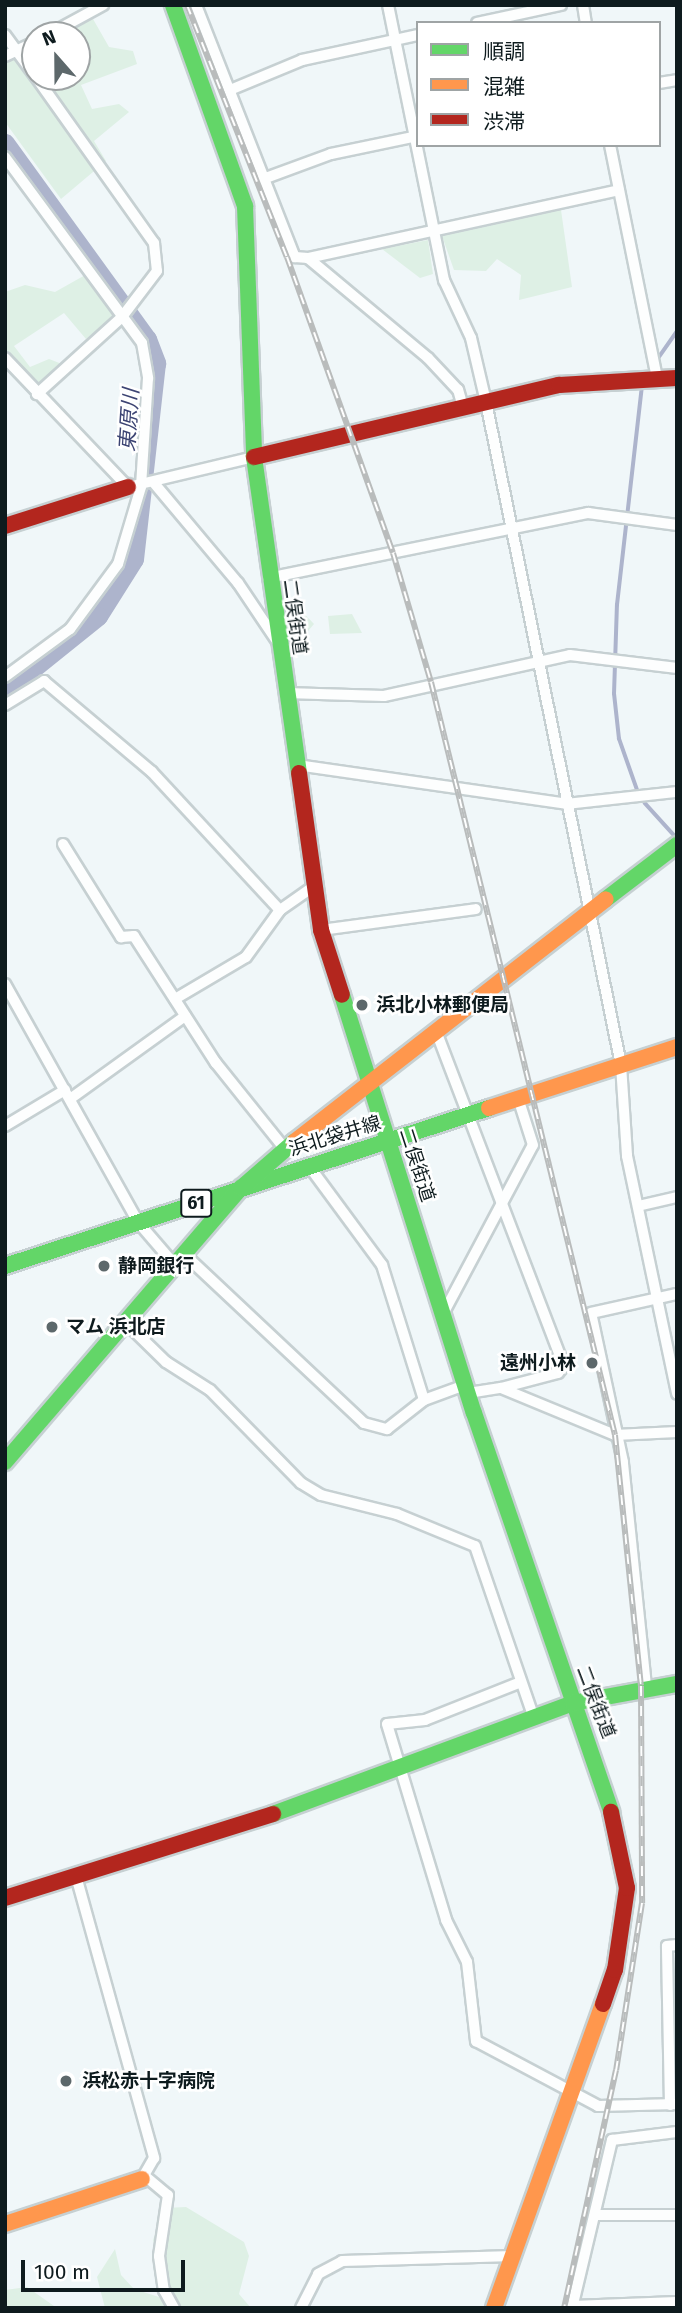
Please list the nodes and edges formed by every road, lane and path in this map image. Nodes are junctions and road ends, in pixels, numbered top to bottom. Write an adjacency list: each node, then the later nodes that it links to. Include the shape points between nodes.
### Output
1 (103, 5): 6 (street)
2 (173, 5): 30 (street, 二俣街道, via 245,206)
3 (197, 5): 12 (street)
4 (388, 5): 10 (street)
5 (561, 5): 7 (street)
6 (74, 21)
7 (486, 21)
8 (5, 35): 11 (street)
9 (416, 35): 10 (street)
10 (395, 40): 12 (street, via 302,60); 14 (street)
11 (11, 54)
12 (230, 90): 19 (street)
13 (45, 91): 23 (street, via 154,243 157,271)
14 (416, 132)
15 (416, 136): 19 (street, via 331,154)
16 (419, 147): 21 (street)
17 (610, 147): 20 (street)
18 (5, 157): 23 (street)
19 (263, 179): 22 (street, via 295,257)
20 (620, 190): 21 (street); 25 (street)
21 (434, 231): 22 (street); 28 (street)
22 (308, 258): 29 (street, via 428,358 458,390)
23 (123, 317): 27 (street); 32 (street, via 148,362)
24 (5, 358): 27 (street)
25 (657, 378): 26 (street); 28 (street, via 559,386)
26 (677, 378)
27 (37, 394): 32 (street)
28 (486, 402): 29 (street); 35 (street)
29 (463, 407): 30 (street)
30 (254, 457): 31 (street); 36 (street, 二俣街道)
31 (153, 483): 32 (street); 37 (street, via 238,583)
32 (134, 487): 34 (street); 40 (street, via 118,564 99,594 71,629)
33 (677, 525): 35 (street, via 588,513)
34 (5, 526)
35 (510, 528): 36 (street); 38 (street)
36 (268, 578): 37 (street, 二俣街道)
37 (277, 641): 41 (street, 二俣街道)
38 (537, 661): 39 (street, via 607,658); 41 (street, via 384,696); 45 (street)
39 (677, 668)
40 (5, 677)
41 (286, 693): 43 (street, 二俣街道)
42 (5, 705): 50 (street, via 44,681 152,772)
43 (297, 765): 45 (street); 48 (street, 二俣街道)
44 (677, 792): 45 (street)
45 (566, 804): 51 (street)
46 (63, 844): 54 (street, via 121,937 134,936)
47 (677, 845): 51 (street)
48 (312, 888): 50 (street); 52 (street, 二俣街道)
49 (476, 909): 52 (street)
50 (281, 910): 54 (street, via 246,957)
51 (589, 914): 56 (street); 58 (street)
52 (321, 930): 59 (street, 二俣街道)
53 (5, 984): 60 (street)
54 (175, 999): 55 (street)
55 (186, 1016): 60 (street); 65 (street)
56 (436, 1031): 59 (street); 62 (street)
57 (677, 1047): 58 (street, 浜北袋井線 / 61)
58 (621, 1065): 61 (street, 浜北袋井線 / 61); 70 (street, via 626,1156)
59 (369, 1083): 64 (street, 二俣街道); 65 (street)
60 (67, 1095): 63 (street); 71 (street)
61 (518, 1098): 62 (street, 浜北袋井線 / 61); 69 (street, via 533,1145)
62 (466, 1115): 64 (street, 浜北袋井線 / 61); 69 (street)
63 (5, 1126)
64 (387, 1142): 66 (street, 浜北袋井線 / 61); 76 (street, 二俣街道)
65 (285, 1149): 67 (street)
66 (309, 1166): 67 (street, 浜北袋井線 / 61); 81 (street, via 382,1265)
67 (241, 1188): 71 (street, 浜北袋井線 / 61); 72 (street)
68 (677, 1197): 70 (street)
69 (503, 1206): 76 (street); 78 (street, via 564,1366 558,1373)
70 (638, 1206): 75 (street)
71 (138, 1222): 72 (street); 73 (street, 浜北袋井線 / 61)
72 (179, 1259): 77 (street); 81 (street, via 364,1423 387,1429)
73 (5, 1266)
74 (677, 1294): 75 (street)
75 (657, 1298): 80 (street); 83 (street, via 591,1313)
76 (443, 1314): 79 (street, 二俣街道)
77 (126, 1324): 84 (street); 85 (street, via 166,1362 210,1391 301,1483 321,1495 397,1514 475,1546)
78 (501, 1388): 79 (street); 83 (street)
79 (467, 1389): 81 (street); 88 (street, 二俣街道)
80 (677, 1394)
81 (424, 1400)
82 (677, 1432): 83 (street)
83 (619, 1435): 87 (street)
84 (5, 1462)
85 (521, 1682): 89 (street); 90 (street, via 425,1720 387,1724)
86 (677, 1684): 87 (street)
87 (646, 1686): 88 (street)
88 (573, 1703): 89 (street); 94 (street, 二俣街道, via 610,1796 627,1888 615,1970)
89 (534, 1718): 90 (street)
90 (404, 1765): 91 (street); 94 (street, via 446,1920 467,1962 477,2040)
91 (76, 1876): 92 (street); 97 (street, via 147,2126 154,2158)
92 (5, 1898)
93 (677, 1945): 95 (street, via 667,1946)
94 (570, 2094): 95 (street, via 616,2109); 101 (street, 二俣街道)
95 (673, 2105)
96 (677, 2132): 99 (street, via 614,2137)
97 (143, 2178): 100 (street); 104 (street, via 168,2195 159,2256 163,2290)
98 (677, 2215): 99 (street)
99 (595, 2216): 103 (street)
100 (5, 2224)
101 (513, 2256): 105 (street, via 342,2261 318,2274); 106 (street, 二俣街道)
102 (677, 2302): 103 (street)
103 (572, 2307)
104 (174, 2308)
105 (301, 2308)
106 (494, 2308)

